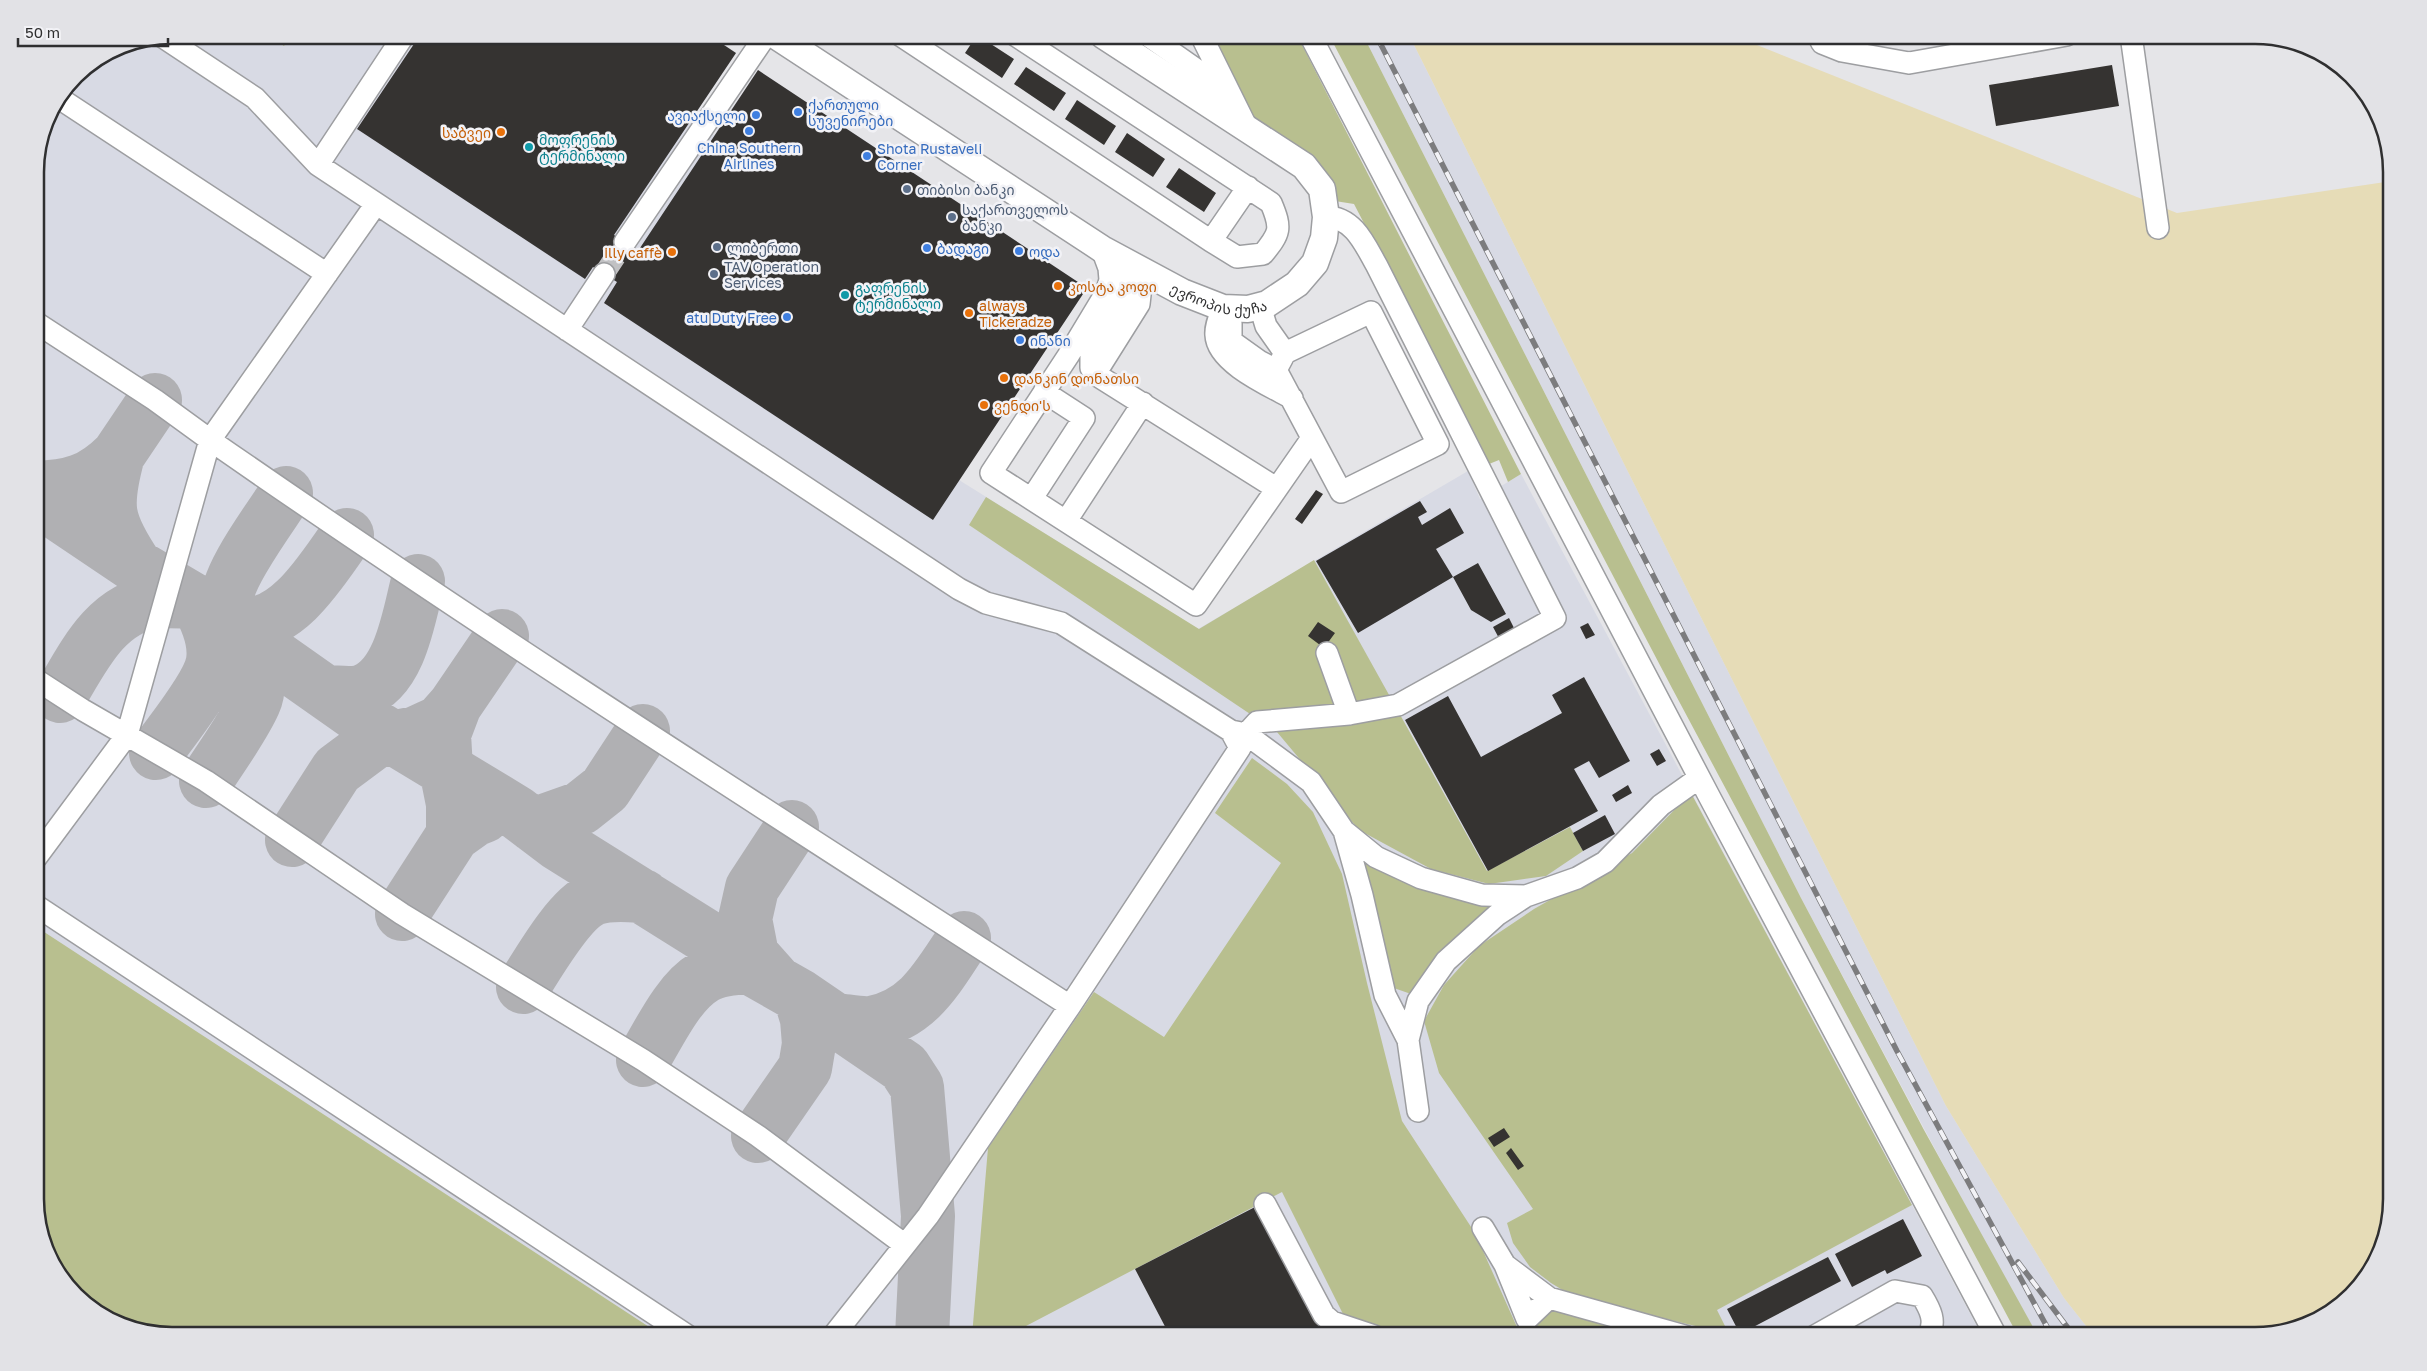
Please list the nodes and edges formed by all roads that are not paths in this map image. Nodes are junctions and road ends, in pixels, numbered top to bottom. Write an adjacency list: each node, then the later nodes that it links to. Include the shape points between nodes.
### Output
1 (174, 44): 17 (street, via 255,98)
2 (398, 44): 17 (street)
3 (760, 44): 23 (street)
4 (789, 44): 24 (main road, ევროპის ქუჩა)
5 (915, 44): 22 (street)
6 (1029, 44): 18 (street)
7 (1117, 44): 16 (main road, ევროპის ქუჩა)
8 (1160, 44): 14 (street)
9 (1206, 44): 14 (street)
10 (1315, 44): 44 (street)
11 (1825, 44): 12 (street, via 1909,63)
12 (2016, 44)
13 (2132, 44): 21 (street)
14 (1227, 91): 16 (street)
15 (65, 102): 25 (street)
16 (1247, 128): 20 (main road, ევროპის ქუჩა, via 1304,166 1322,190)
17 (318, 165): 19 (street)
18 (1248, 187): 22 (street); 22 (street, via 1271,204 1279,221 1278,236 1263,254 1237,257)
19 (376, 204): 25 (street); 29 (street)
20 (1326, 217): 27 (main road, ევროპის ქუჩა, via 1324,238 1315,263 1297,284 1267,304); 41 (street, via 1345,221 1358,234 1377,266 1555,618 1398,705)
21 (2158, 228)
22 (1211, 241)
23 (625, 242)
24 (1120, 258): 27 (main road, ევროპის ქუჩა, via 1182,292); 31 (street, via 1109,268 1106,293); 33 (street, via 1125,278 1124,294 1091,349 1091,368 1095,374)
25 (327, 274): 35 (street)
26 (604, 274): 29 (street)
27 (1239, 308): 30 (street, via 1266,326); 30 (street, via 1230,328 1231,341 1259,361); 32 (street, via 1216,334 1218,345 1242,369)
28 (44, 328): 35 (street)
29 (567, 330): 42 (street, via 959,589 986,603 1061,623)
30 (1281, 361): 32 (street); 34 (street, via 1371,312 1438,444 1341,492)
31 (1044, 392): 37 (street, via 1084,418); 37 (street, via 991,473)
32 (1292, 398): 34 (street)
33 (1143, 403): 36 (street); 38 (street)
34 (1312, 438): 36 (street)
35 (210, 440): 43 (street); 49 (street, via 643,731)
36 (1276, 488): 38 (street, via 1196,605)
37 (1032, 498): 38 (street)
38 (1066, 521)
39 (1327, 652): 41 (street)
40 (44, 685): 43 (street)
41 (1349, 714): 42 (street, via 1257,722)
42 (1239, 733): 45 (street, via 1311,782); 49 (street, via 1240,748)
43 (127, 736): 46 (street); 54 (street, via 206,781 402,914 643,1060 758,1136)
44 (1699, 778): 47 (street, via 1661,805 1605,862 1577,878); 65 (street)
45 (1344, 831): 47 (street, via 1376,857 1421,878 1482,895); 50 (street, via 1385,995)
46 (44, 847)
47 (1526, 896): 50 (street, via 1497,915 1446,961 1418,1001)
48 (44, 911): 57 (street)
49 (1070, 1006): 54 (street)
50 (1408, 1040): 51 (street)
51 (1418, 1111)
52 (1266, 1204): 59 (street, via 1324,1315 1332,1322)
53 (1483, 1228): 55 (street)
54 (905, 1245): 58 (street)
55 (1505, 1265): 56 (street); 60 (street)
56 (1549, 1298): 61 (street); 62 (street)
57 (674, 1327)
58 (840, 1327)
59 (1347, 1327)
60 (1529, 1327)
61 (1530, 1327)
62 (1653, 1327)
63 (1830, 1327): 64 (street, via 1895,1291 1922,1296 1931,1310)
64 (1933, 1327)
65 (1991, 1327)

